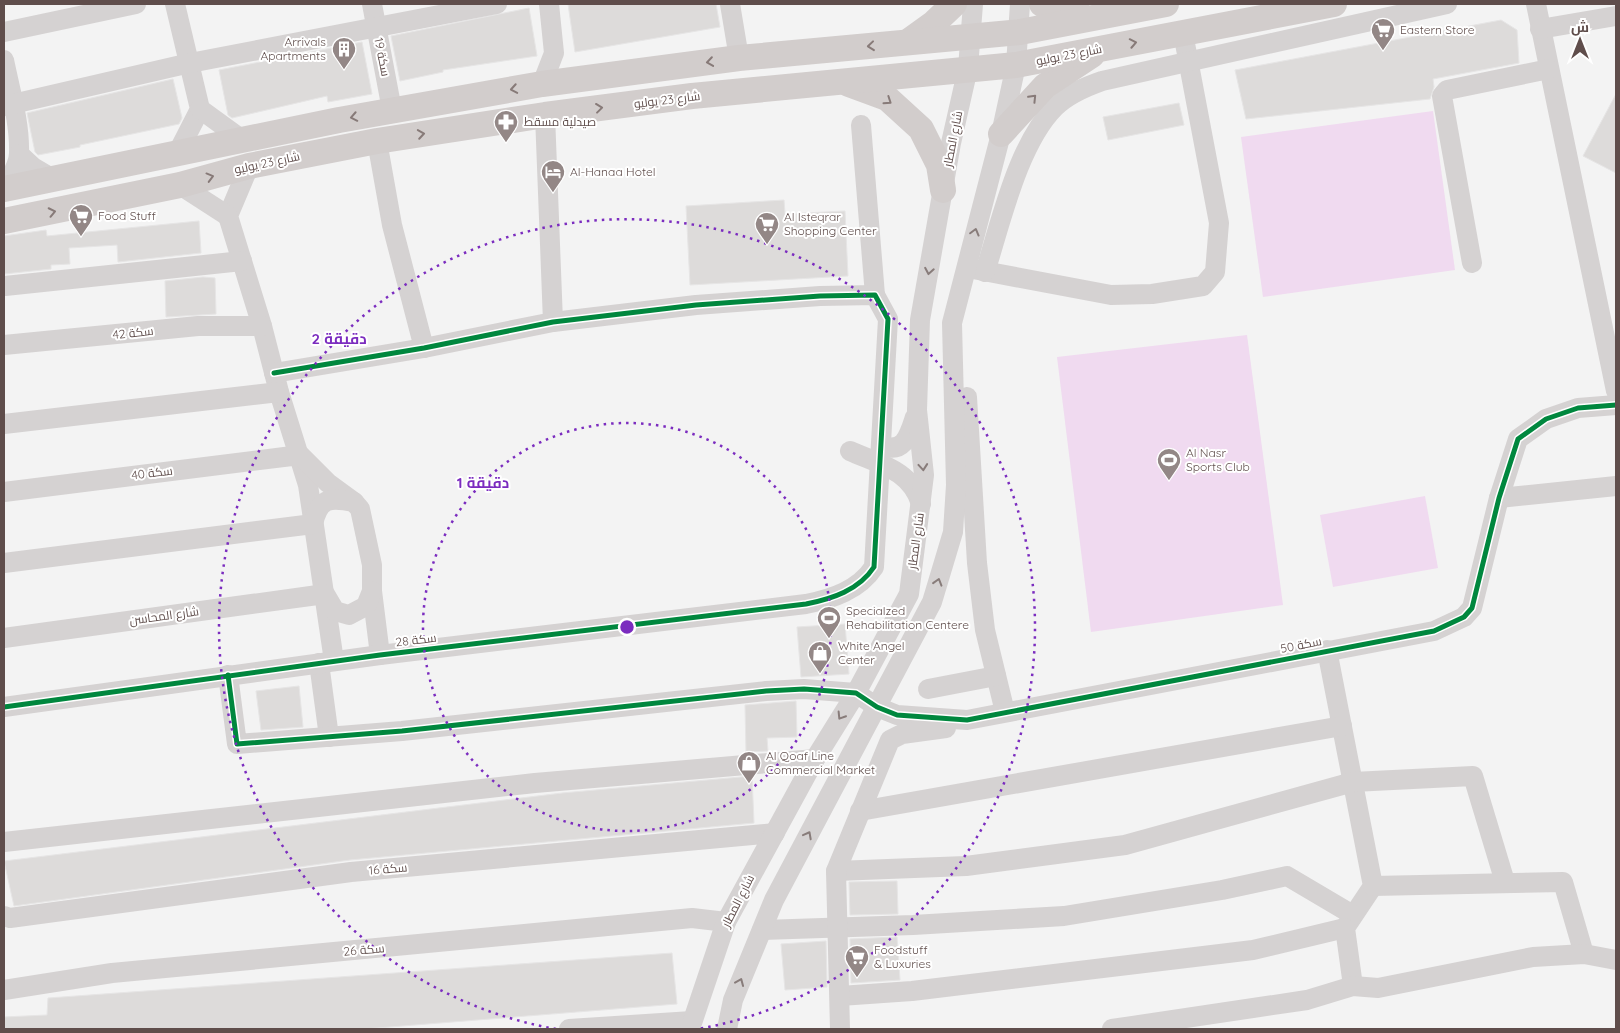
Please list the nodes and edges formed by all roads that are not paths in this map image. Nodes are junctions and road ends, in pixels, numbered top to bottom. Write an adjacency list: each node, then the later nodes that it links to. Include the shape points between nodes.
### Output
1 (136, 4): 19 (street)
2 (176, 4): 29 (street)
3 (372, 4): 17 (street, سكة 19)
4 (496, 4): 17 (street)
5 (549, 4): 25 (street)
6 (730, 4): 26 (street)
7 (954, 4): 23 (main road)
8 (973, 4): 22 (street, شارع المطار)
9 (1020, 4): 20 (street)
10 (1042, 4): 16 (main road, via 1054,12)
11 (1166, 4): 16 (main road)
12 (1334, 4): 21 (main road, شارع 23 يوليو)
13 (1447, 4): 28 (street)
14 (1535, 5): 18 (street)
15 (1616, 16): 18 (street)
16 (1098, 18): 20 (main road)
17 (376, 26): 29 (street); 38 (street, سكة 19)
18 (1540, 29): 32 (street)
19 (4, 32)
20 (1020, 32): 22 (main road); 30 (street)
21 (1183, 33): 24 (main road, شارع 23 يوليو, one-way to 21); 28 (street)
22 (972, 36): 23 (main road); 31 (street, شارع المطار)
23 (908, 42): 26 (main road, one-way to 26)
24 (1102, 49): 30 (main road, شارع 23 يوليو); 41 (main road, one-way to 24, via 1045,86)
25 (554, 53): 33 (street, via 563,64); 35 (street)
26 (739, 58): 33 (main road, one-way to 33)
27 (4, 60): 36 (street)
28 (1188, 61): 55 (street, via 1081,88 1056,106 1036,131); 55 (street, via 1220,223 1215,272 1203,286 1152,294 1111,295)
29 (190, 63): 36 (street); 37 (street)
30 (1016, 65): 31 (main road, شارع 23 يوليو); 41 (street)
31 (968, 68): 34 (main road, شارع 23 يوليو); 50 (street, شارع المطار)
32 (1549, 69): 54 (street, via 1447,90 1442,96); 64 (street)
33 (590, 78): 35 (main road)
34 (843, 82): 39 (main road, شارع 23 يوليو, one-way to 34, via 692,96); 50 (main road, one-way to 50, via 886,98 921,128 939,166)
35 (542, 84): 38 (main road, one-way to 38)
36 (8, 105): 44 (street)
37 (200, 109): 42 (street); 45 (street)
38 (392, 110): 42 (main road, one-way to 42)
39 (545, 115): 43 (main road, شارع 23 يوليو, one-way to 39); 59 (street)
40 (861, 124): 58 (street)
41 (1001, 134): 55 (street, one-way to 41)
42 (244, 141): 45 (main road)
43 (377, 141): 46 (main road, شارع 23 يوليو); 62 (street, via 392,225)
44 (19, 154): 47 (street, via 34,168); 49 (street)
45 (177, 154): 47 (main road)
46 (249, 166): 48 (main road, شارع 23 يوليو, one-way to 46); 51 (street)
47 (55, 180): 49 (main road)
48 (180, 185): 51 (street); 52 (main road, شارع 23 يوليو, one-way to 48)
49 (4, 189)
50 (943, 190): 67 (street, شارع المطار, one-way to 67, via 920,320)
51 (228, 216): 53 (street)
52 (4, 221)
53 (242, 261): 56 (street); 60 (street)
54 (1472, 263)
55 (975, 270): 57 (street)
56 (5, 286)
57 (959, 294): 86 (street, via 977,563 985,630); 89 (street, one-way to 57, via 932,602 953,532 956,485 952,323)
58 (875, 295): 59 (street, via 696,305); 71 (street, سكة 28, via 888,319)
59 (553, 322): 62 (street)
60 (262, 326): 61 (street, سكة 42, via 198,326); 63 (street)
61 (4, 345)
62 (424, 348): 63 (street)
63 (274, 373): 65 (street)
64 (1616, 391)
65 (279, 392): 68 (street); 70 (street)
66 (1616, 405): 74 (street, سكة 50, via 1578,408 1546,419 1529,430 1518,439)
67 (918, 410): 71 (street, via 904,444); 76 (street, شارع المطار, one-way to 76, via 924,475)
68 (4, 424)
69 (850, 451): 71 (street)
70 (300, 454): 73 (street, سكة 40); 75 (street, via 328,483); 77 (street)
71 (880, 455): 76 (street, via 912,483); 83 (street, سكة 28, via 874,568 867,578 832,599 796,606)
72 (1616, 486): 74 (street)
73 (4, 492)
74 (1500, 498): 82 (street, سكة 50, via 1472,608 1464,617 1434,631)
75 (354, 502): 77 (street, via 331,499 322,503 316,509); 79 (street, via 360,509 372,565)
76 (921, 506): 88 (street, شارع المطار, via 908,594)
77 (313, 524): 78 (street); 80 (street)
78 (4, 563)
79 (372, 591): 80 (street, via 366,606 349,615 335,611); 83 (street)
80 (325, 594): 81 (street, شارع المحاسن); 84 (street)
81 (4, 638)
82 (1327, 650): 91 (street, سكة 50); 93 (street)
83 (380, 655): 84 (street, سكة 28)
84 (326, 662): 85 (street, سكة 28); 94 (street)
85 (228, 675): 90 (street, سكة 28); 94 (street, via 237,744)
86 (996, 676): 87 (street); 91 (street)
87 (928, 689)
88 (856, 693): 89 (street, سكة 50); 94 (street, via 804,689 766,691); 95 (street, شارع المطار, one-way to 95)
89 (877, 707): 92 (street, سكة 50, via 897,715); 107 (street, one-way to 89, via 774,900)
90 (4, 708)
91 (1005, 712): 92 (street, سكة 50)
92 (967, 720): 97 (street, via 941,730 895,736 890,740)
93 (1342, 726): 96 (street); 97 (street)
94 (330, 737)
95 (814, 759): 98 (street, شارع المطار); 99 (street, via 525,784)
96 (1352, 782): 100 (street, via 1125,845 966,866); 101 (street, via 1473,776); 102 (street)
97 (860, 811): 100 (street)
98 (775, 833): 103 (street, سكة 16, via 352,872 10,918); 105 (street, شارع المطار)
99 (4, 842)
100 (836, 871): 106 (street)
101 (1505, 882): 102 (street); 108 (street, via 1563,882)
102 (1373, 886): 104 (street)
103 (4, 916)
104 (1349, 921): 106 (street, via 1286,876 1064,916); 110 (street); 112 (street, via 1253,950 912,992)
105 (726, 922): 111 (street, سكة 26, via 692,918 112,973); 113 (street, شارع المطار)
106 (838, 928): 107 (street); 112 (street)
107 (762, 930): 116 (street, one-way to 107, via 732,1000)
108 (1584, 954): 109 (street); 110 (street, via 1533,957 1378,988)
109 (1616, 960)
110 (1353, 986): 114 (street, via 1307,1000)
111 (4, 990)
112 (840, 996): 117 (street)
113 (691, 1025): 115 (street)
114 (1143, 1027): 118 (street)
115 (569, 1029)
116 (727, 1029)
117 (840, 1029)
118 (1112, 1029)

